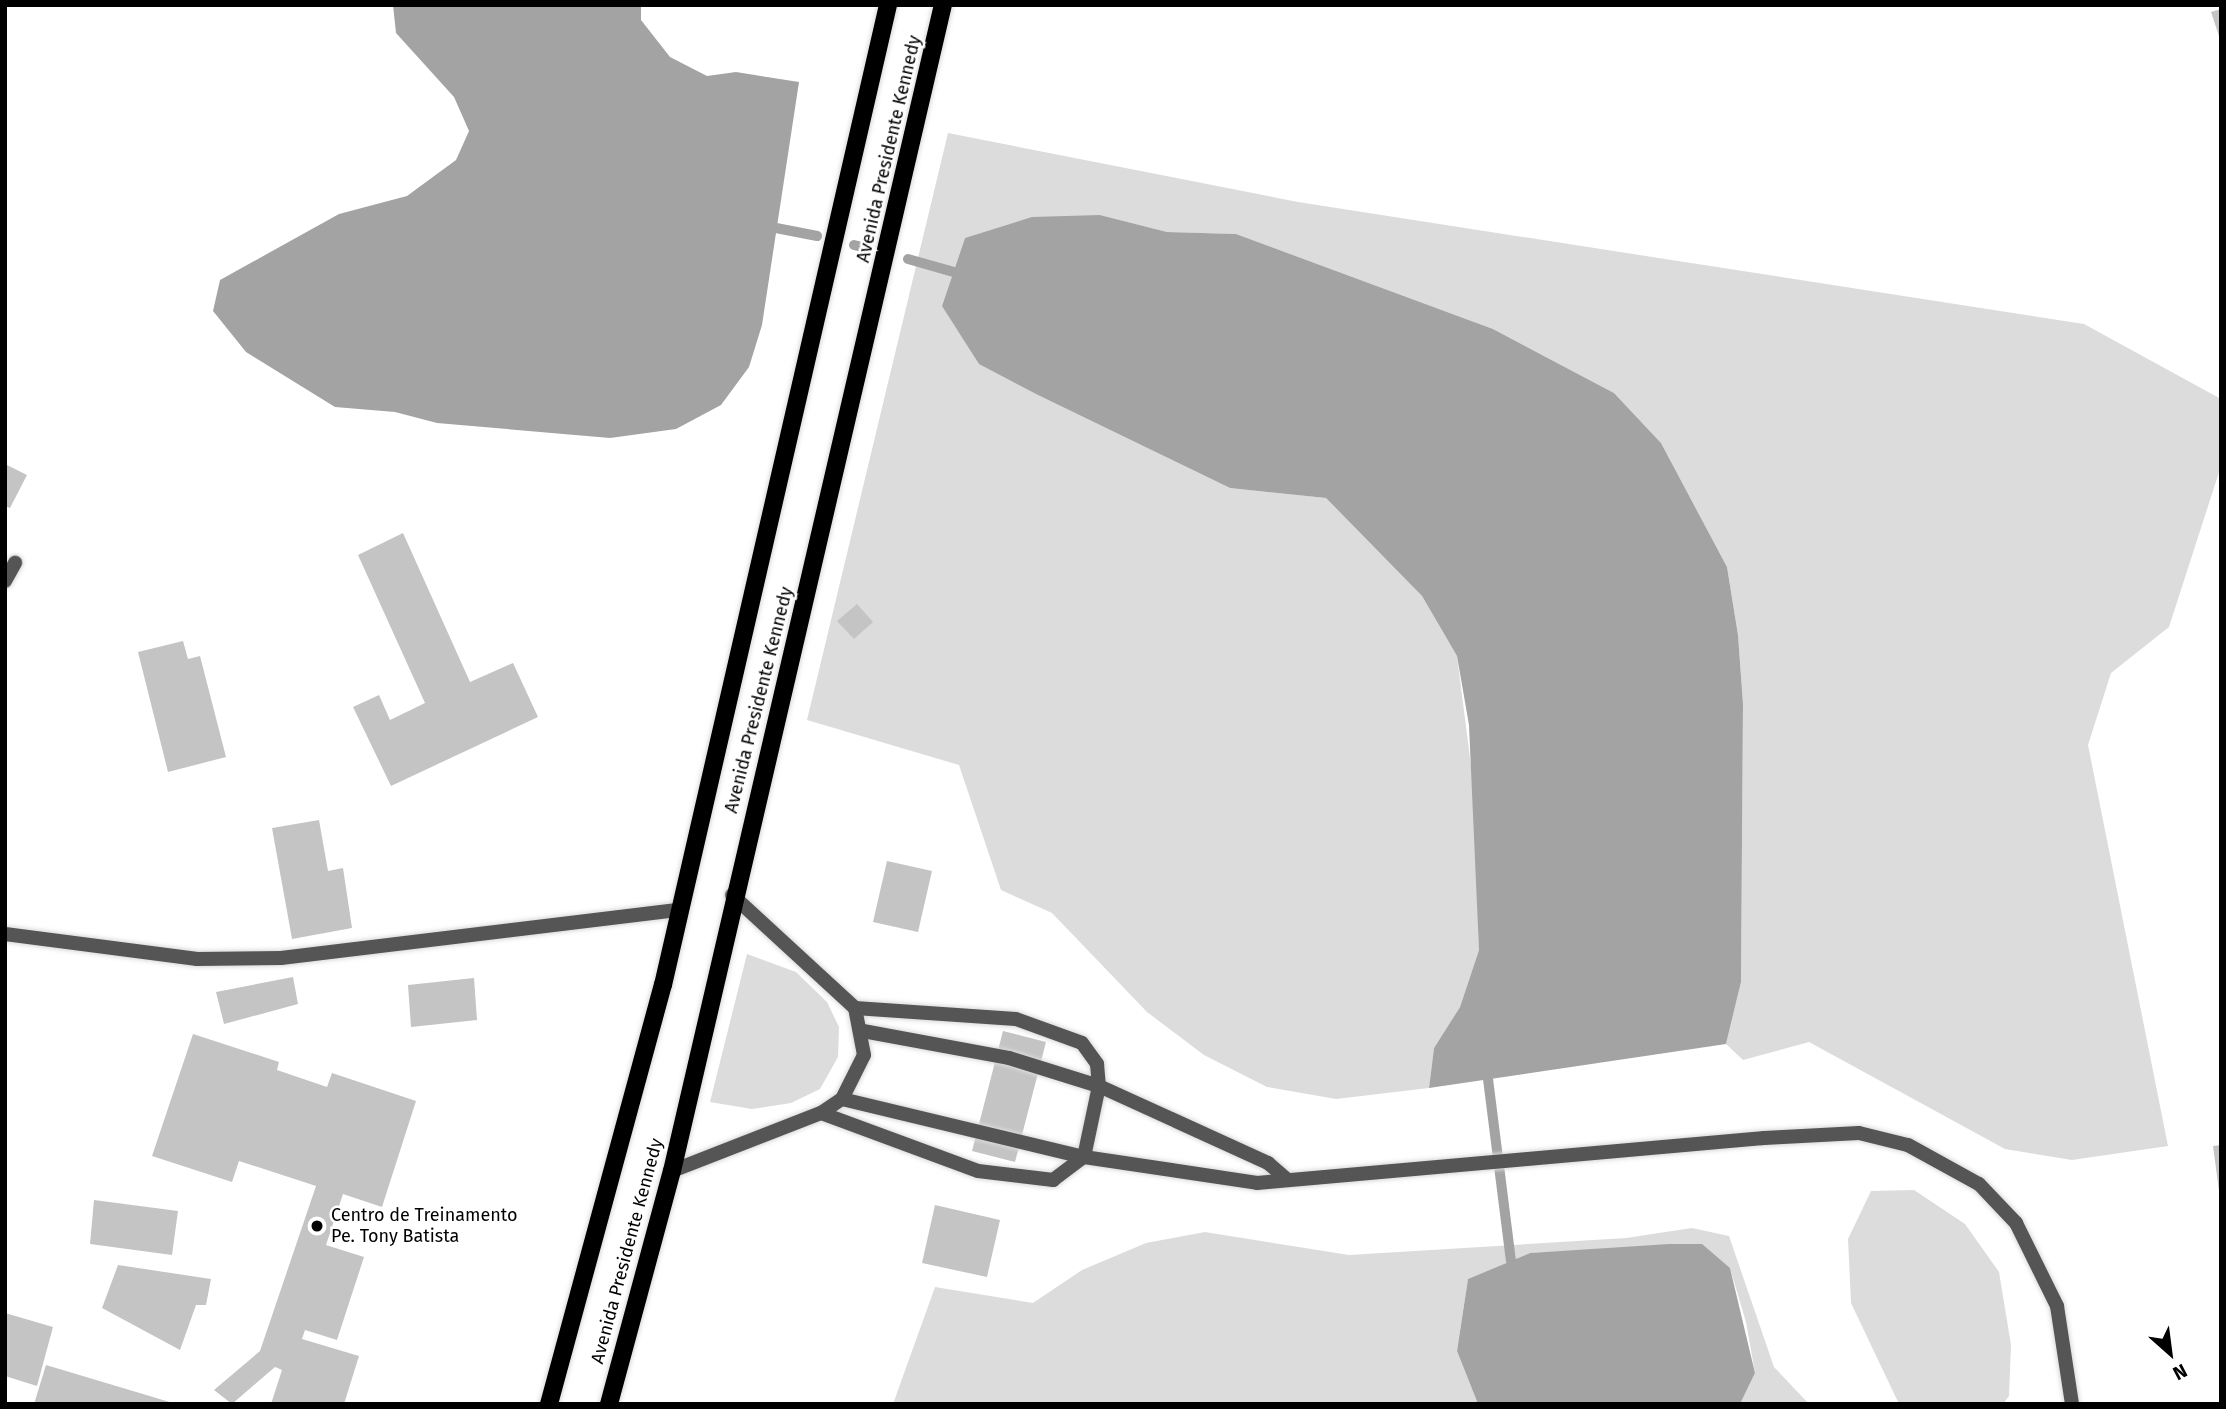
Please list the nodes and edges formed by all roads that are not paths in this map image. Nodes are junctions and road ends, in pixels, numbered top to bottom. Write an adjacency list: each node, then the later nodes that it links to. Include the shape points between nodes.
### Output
1 (888, 5): 6 (main road, Avenida Presidente Kennedy)
2 (943, 5): 5 (main road, Avenida Presidente Kennedy, via 826,521)
3 (15, 563): 4 (street)
4 (5, 581)
5 (732, 895): 8 (street); 14 (main road, Avenida Presidente Kennedy)
6 (677, 910): 7 (street, via 281,958 197,959); 16 (main road, Avenida Presidente Kennedy, via 663,985)
7 (5, 934)
8 (855, 1008): 9 (street); 10 (street, via 1016,1019 1082,1043 1097,1064)
9 (863, 1031): 10 (street, via 1009,1058); 11 (street, via 861,1067)
10 (1099, 1086): 13 (street); 15 (street, via 1268,1163)
11 (842, 1099): 12 (street); 13 (street)
12 (821, 1113): 13 (street, via 978,1171 1053,1180); 14 (street)
13 (1084, 1157): 15 (street, via 1257,1183)
14 (672, 1171): 17 (main road, Avenida Presidente Kennedy)
15 (1285, 1178): 18 (street, via 1474,1169 1858,1133 1945,1160 2016,1223 2041,1265 2057,1306)
16 (551, 1399)
17 (608, 1404)
18 (2072, 1404)

